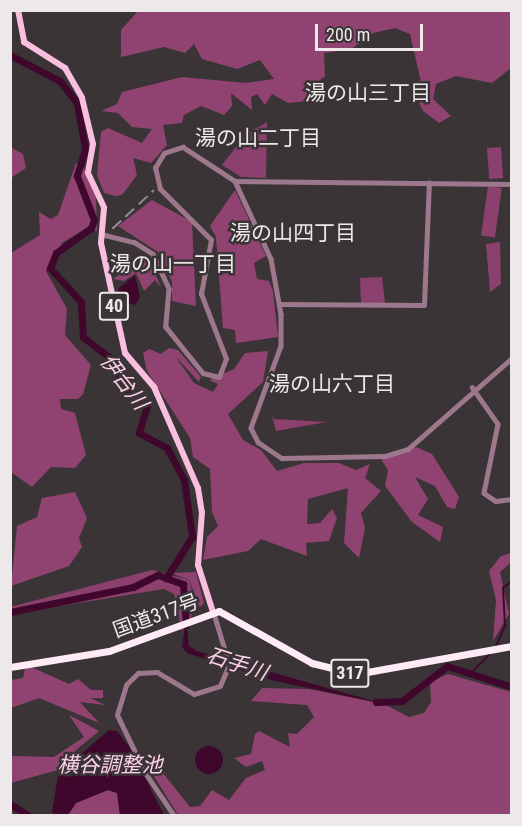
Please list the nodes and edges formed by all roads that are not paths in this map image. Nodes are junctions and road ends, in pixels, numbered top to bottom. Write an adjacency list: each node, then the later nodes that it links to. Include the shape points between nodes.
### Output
1 (18, 10): 5 (main road, 40, via 24,42 65,68 78,87 93,144 88,173 104,208)
2 (235, 181): 3 (street); 5 (street, via 183,147 164,153 155,168 160,189 211,240 201,294 226,363 219,377 202,373 166,327 169,290 151,253 134,242); 6 (street, via 271,259)
3 (429, 183): 4 (street); 6 (street, via 424,305)
4 (512, 184)
5 (101, 234): 10 (main road, 40, via 127,357 154,387 200,497 198,565)
6 (280, 304): 8 (street, via 281,346 251,422 254,438 275,456 401,452)
7 (512, 358): 8 (street)
8 (472, 387): 9 (street, via 498,424 484,493 496,501)
9 (512, 499)
10 (213, 612): 11 (highway, 国道317号 / 317, via 233,615 318,666 356,674); 12 (highway, 国道317号, via 109,651); 13 (street, via 229,665 224,682 210,693 194,694 157,672 138,673 126,685 117,715 145,773)
11 (512, 646)
12 (10, 667)
13 (174, 816)

